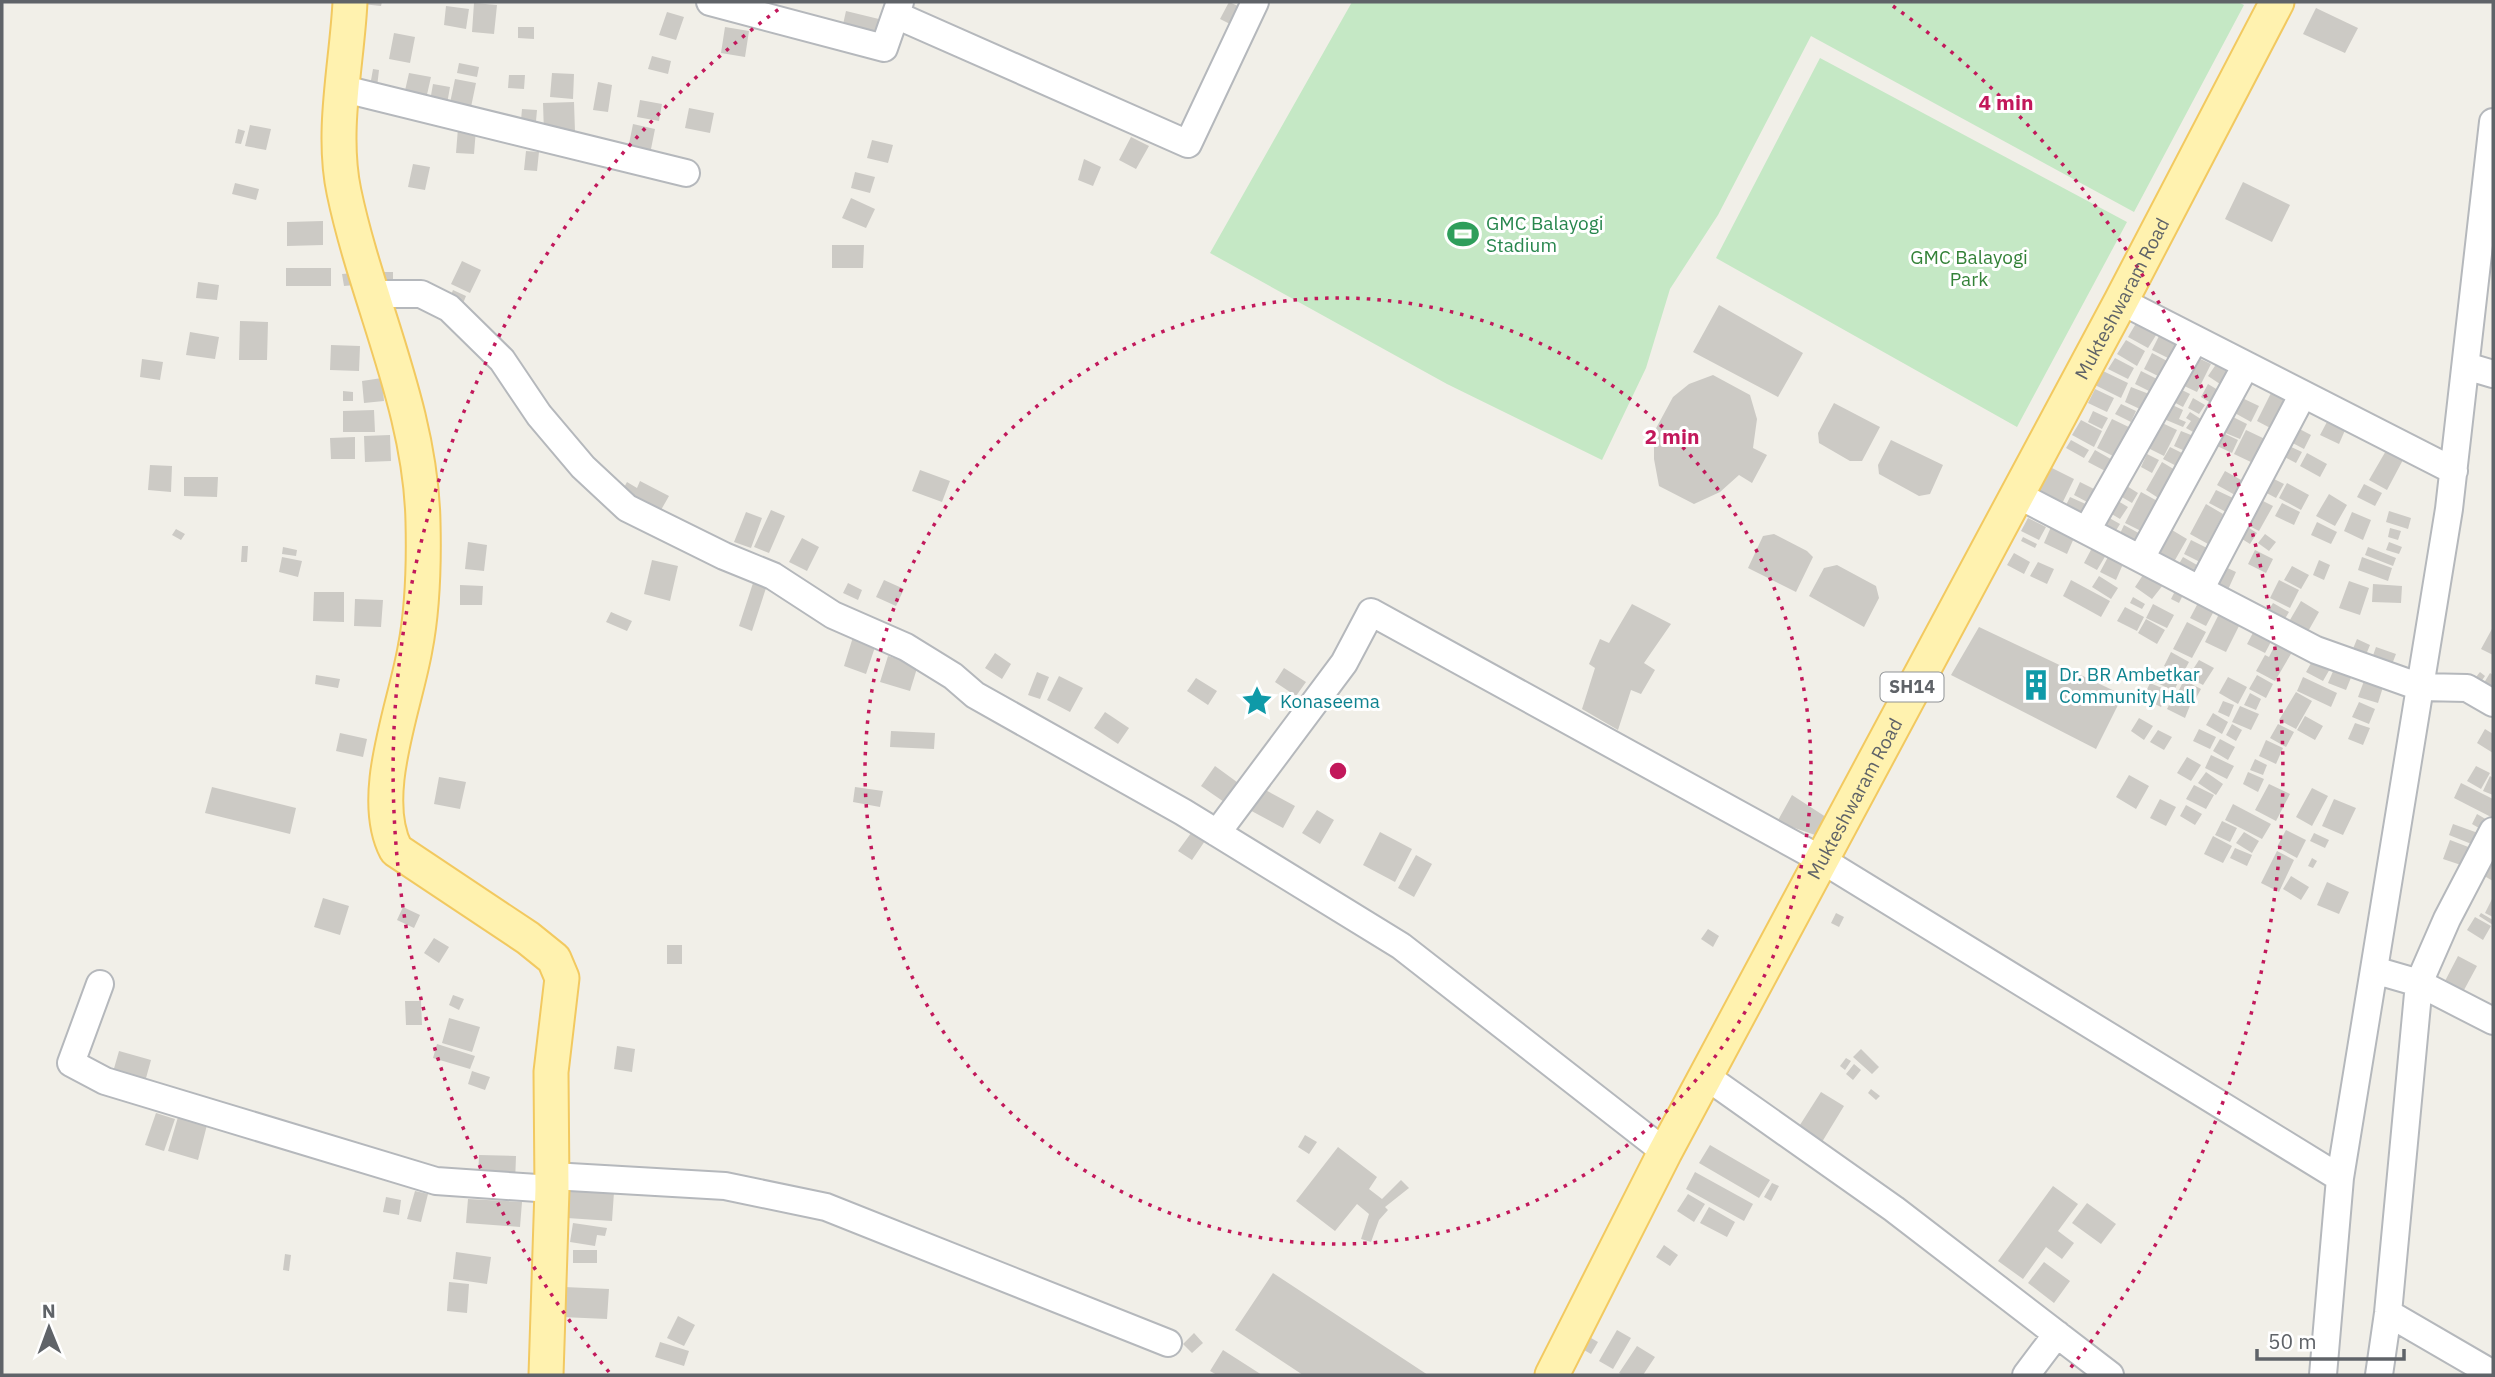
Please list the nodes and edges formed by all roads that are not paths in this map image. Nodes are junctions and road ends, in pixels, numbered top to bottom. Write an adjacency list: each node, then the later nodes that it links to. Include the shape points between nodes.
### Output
1 (350, 2): 6 (main road)
2 (710, 2): 5 (street, via 884,48)
3 (1255, 2): 5 (street, via 1188,144)
4 (2275, 2): 10 (main road, Mukteshwaram Road / SH14)
5 (898, 8)
6 (344, 89): 8 (street); 9 (main road, via 340,135 344,190)
7 (2493, 122): 13 (street)
8 (685, 173)
9 (373, 294): 24 (street, via 421,294 449,307 502,360 539,415 583,467 627,508 773,576 833,615 906,648 975,695); 33 (main road, via 397,374 423,520 416,646 384,793 387,832 396,850 554,959 562,978 551,1072)
10 (2121, 301): 11 (street); 17 (main road, Mukteshwaram Road / SH14)
11 (2195, 339): 12 (street); 18 (street)
12 (2246, 365): 15 (street); 19 (street)
13 (2466, 366): 14 (street); 16 (street)
14 (2493, 374)
15 (2303, 394): 16 (street); 20 (street)
16 (2454, 471): 21 (street)
17 (2016, 494): 18 (street); 25 (main road, Mukteshwaram Road / SH14)
18 (2087, 530): 19 (street)
19 (2141, 558): 20 (street)
20 (2200, 588): 21 (street, via 2316,650)
21 (2420, 687): 22 (street, via 2467,688); 26 (street)
22 (2493, 703)
23 (2493, 831): 27 (street)
24 (1217, 833): 25 (street, via 1344,663 1371,612); 31 (street, via 1401,946)
25 (1822, 860): 30 (main road, Mukteshwaram Road / SH14); 32 (street)
26 (2374, 970): 27 (street); 32 (street)
27 (2419, 983): 29 (street); 34 (street)
28 (100, 984): 33 (street, via 71,1063 104,1081 436,1181)
29 (2493, 1021)
30 (1707, 1077): 31 (main road, Mukteshwaram Road / SH14); 35 (street, via 1894,1209)
31 (1665, 1152): 39 (main road, Mukteshwaram Road / SH14)
32 (2340, 1178): 42 (street)
33 (552, 1183): 36 (street, via 725,1185 826,1207); 38 (main road)
34 (2388, 1313): 37 (street); 43 (street)
35 (2057, 1334): 40 (street); 41 (street)
36 (1168, 1343)
37 (2493, 1374)
38 (545, 1375)
39 (1552, 1375)
40 (2026, 1375)
41 (2110, 1375)
42 (2323, 1375)
43 (2379, 1375)

